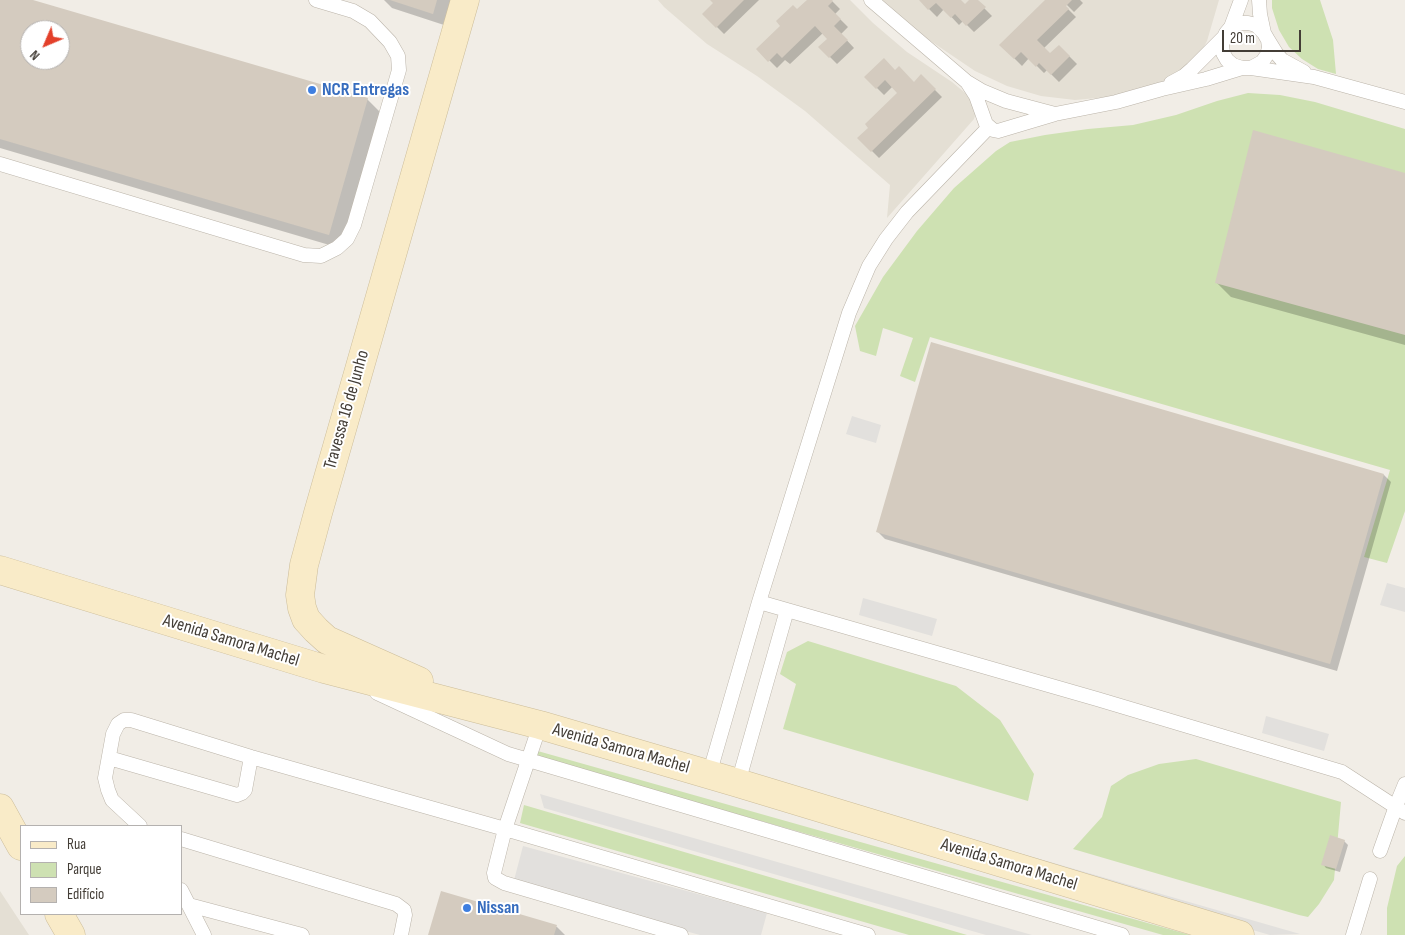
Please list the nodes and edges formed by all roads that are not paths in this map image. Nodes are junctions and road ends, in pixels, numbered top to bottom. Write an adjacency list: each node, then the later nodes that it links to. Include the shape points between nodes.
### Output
1 (316, 0): 6 (lane)
2 (464, 0): 25 (main road, Travessa 16 de Junho, via 318,514 304,565 300,595 306,619 327,640)
3 (871, 0): 11 (lane)
4 (1241, 0): 7 (lane)
5 (1259, 0): 8 (lane)
6 (354, 5): 18 (lane, via 390,42 398,56 399,70 354,225 347,239 321,256 304,255)
7 (1228, 32): 8 (lane, via 1238,23 1248,23 1256,25); 9 (lane, via 1222,45 1227,60); 12 (lane, via 1184,76)
8 (1266, 36): 9 (lane, via 1269,48 1262,62); 10 (lane, via 1282,60)
9 (1247, 68): 10 (lane); 12 (lane)
10 (1314, 77): 14 (lane)
11 (967, 82): 13 (lane); 16 (lane)
12 (1162, 89): 15 (lane)
13 (1004, 100): 15 (lane); 16 (lane, via 992,100 985,106); 17 (lane, via 1011,105 1014,115)
14 (1405, 102)
15 (1055, 114): 17 (lane)
16 (986, 121): 17 (lane, via 998,130); 22 (lane, via 907,212 869,266 849,313)
17 (1007, 128)
18 (0, 164)
19 (0, 570): 21 (main road, Avenida Samora Machel)
20 (0, 579): 21 (main road)
21 (43, 583): 24 (main road, Avenida Samora Machel)
22 (758, 602): 23 (lane); 30 (lane)
23 (787, 610): 31 (lane); 34 (lane, via 1342,772)
24 (324, 669): 25 (main road, Avenida Samora Machel); 29 (lane)
25 (492, 713): 26 (main road, Avenida Samora Machel)
26 (540, 725): 29 (lane); 30 (main road, Avenida Samora Machel)
27 (251, 756): 28 (lane, via 124,720 118,724 114,734); 28 (lane, via 245,790 237,795); 36 (lane)
28 (109, 758): 35 (lane, via 105,778 112,800)
29 (529, 761): 36 (lane); 50 (lane)
30 (709, 775): 31 (main road, Avenida Samora Machel)
31 (738, 783): 51 (main road, Avenida Samora Machel)
32 (1405, 784): 34 (lane)
33 (0, 808): 38 (main road)
34 (1400, 810): 39 (lane)
35 (139, 825)
36 (505, 829): 48 (lane, via 494,873 499,882); 49 (lane)
37 (182, 839): 47 (lane, via 396,904 405,915)
38 (20, 844)
39 (1380, 851)
40 (1370, 879): 52 (lane)
41 (182, 892): 42 (lane)
42 (189, 905): 45 (lane); 46 (lane)
43 (60, 915): 44 (main road)
44 (71, 935)
45 (204, 935)
46 (302, 935)
47 (401, 935)
48 (681, 935)
49 (868, 935)
50 (1122, 935)
51 (1240, 935)
52 (1353, 935)

